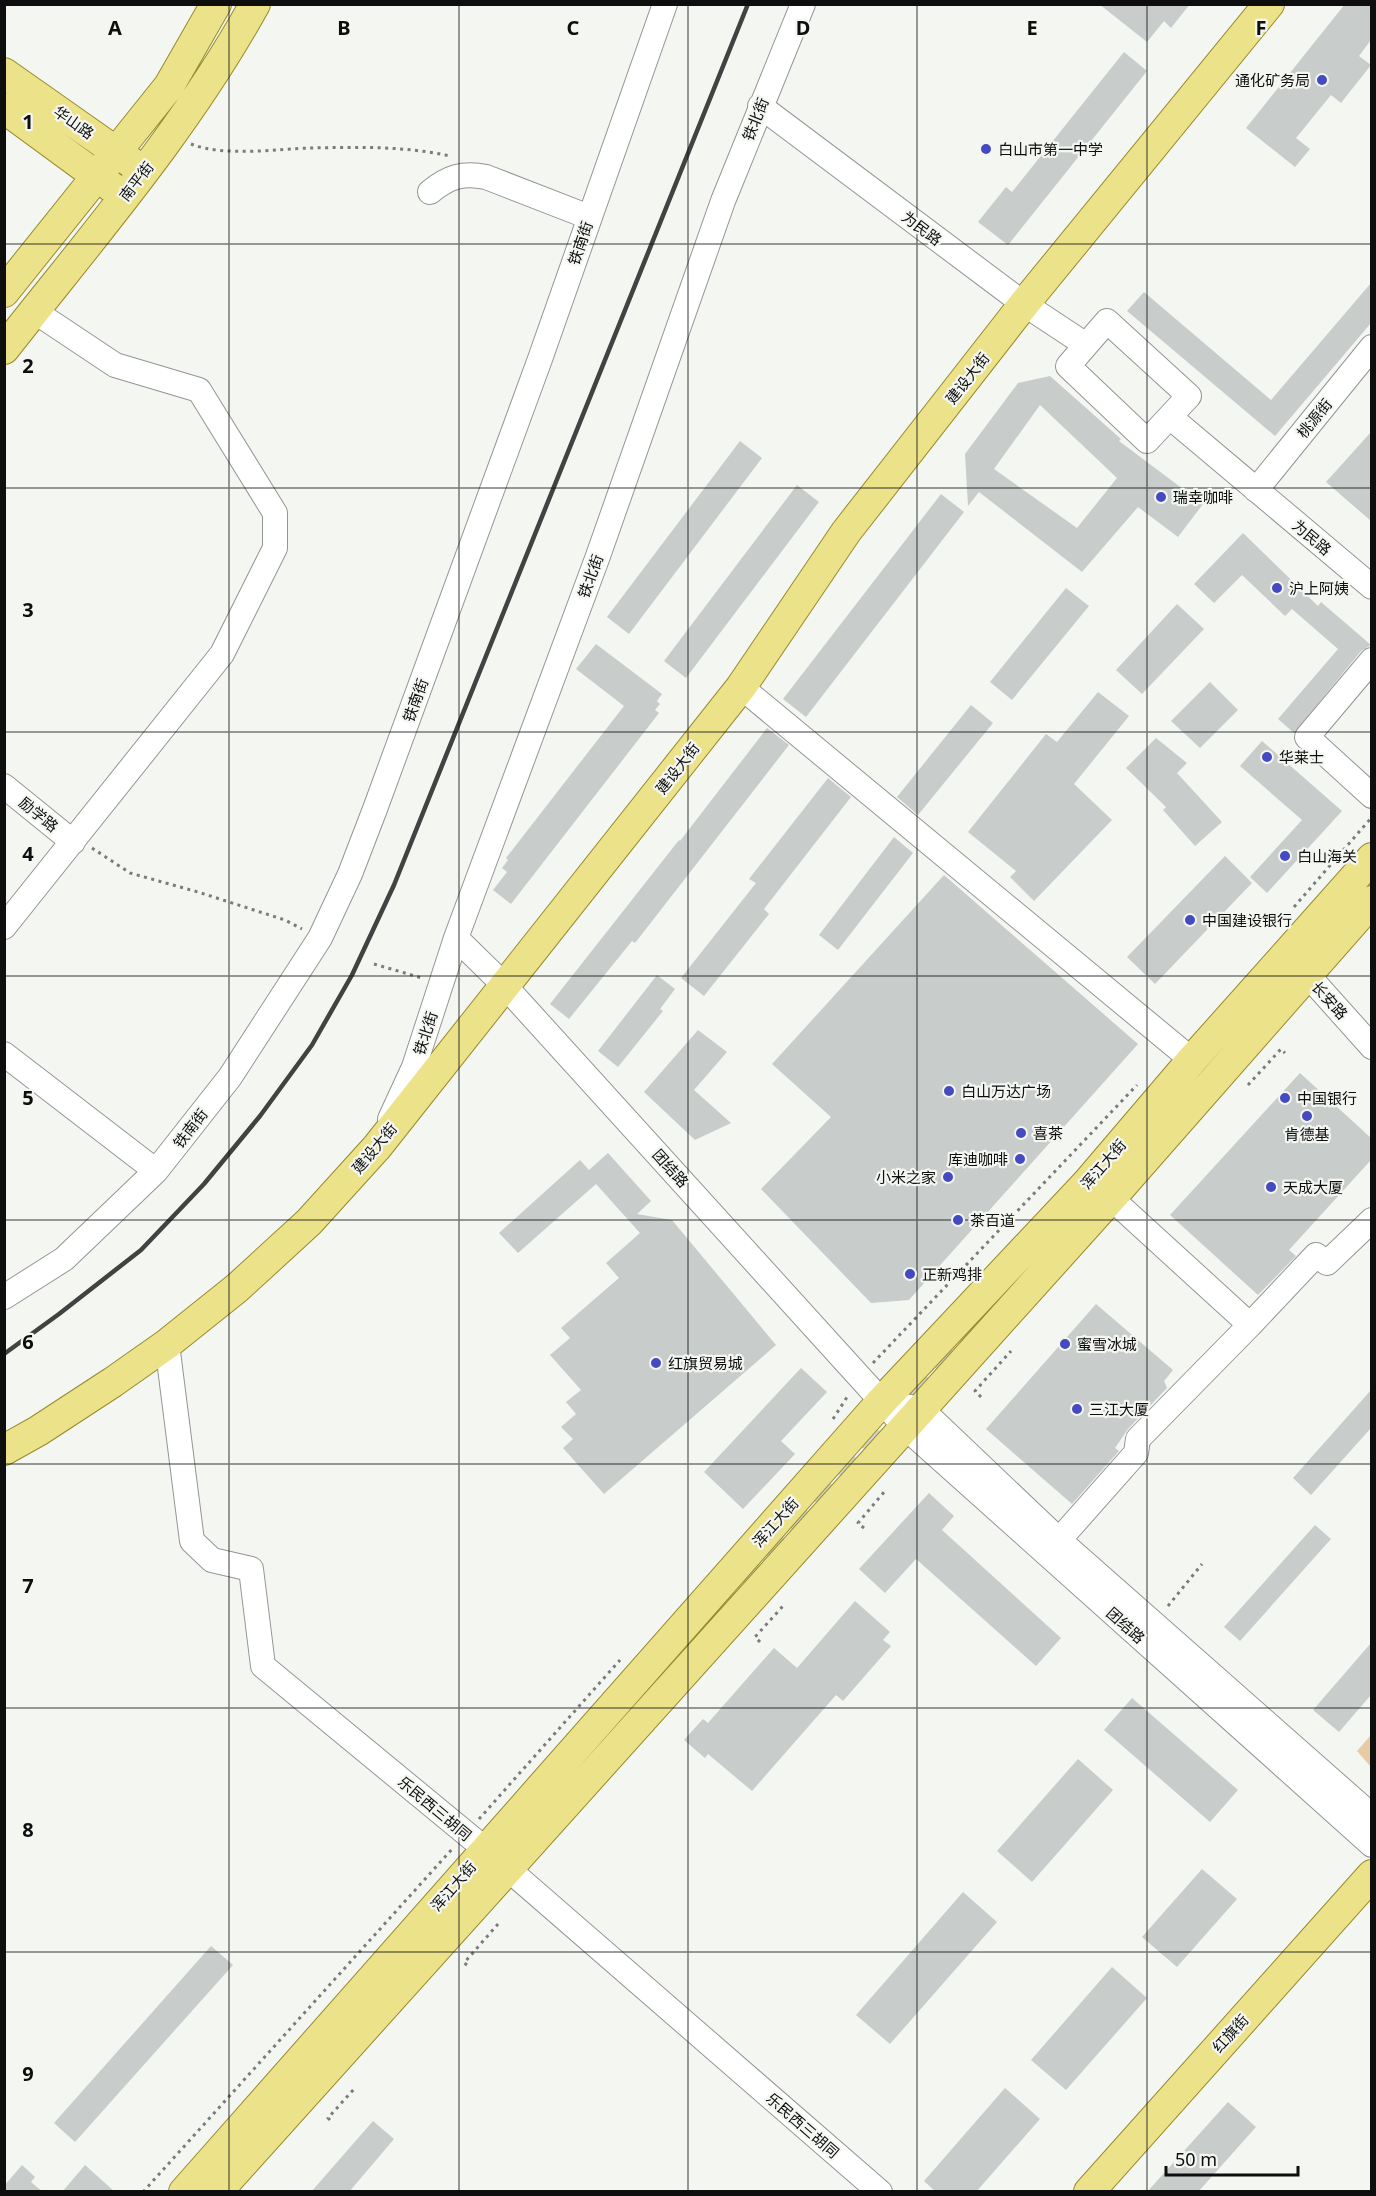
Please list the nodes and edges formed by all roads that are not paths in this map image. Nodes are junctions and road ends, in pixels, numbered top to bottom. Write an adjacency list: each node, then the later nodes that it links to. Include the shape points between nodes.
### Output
1 (216, 4): 9 (main road, via 169,86)
2 (255, 4): 10 (main road, 南平街, via 171,136)
3 (665, 4): 14 (street, 铁南街)
4 (803, 4): 7 (street, 铁北街)
5 (1269, 4): 16 (main road, 建设大街)
6 (4, 73): 9 (main road, 华山路)
7 (760, 106): 16 (street, 为民路); 32 (street, 铁北街)
8 (4, 108): 11 (main road, 华山路)
9 (117, 152): 10 (main road, 华山路); 11 (main road)
10 (144, 171): 13 (main road, 南平街)
11 (97, 176): 13 (main road, 华山路); 15 (main road)
12 (430, 192): 14 (street, via 441,182 471,174)
13 (124, 196): 17 (main road, 南平街)
14 (589, 217): 39 (street, 铁南街, via 350,874 320,938 230,1077)
15 (4, 292)
16 (1024, 304): 18 (street, 为民路); 25 (main road, 建设大街, via 846,532)
17 (34, 311): 20 (main road, 南平街); 28 (street, via 115,365 200,390 275,513 275,548 222,654)
18 (1086, 345): 21 (street, via 1068,366 1148,441); 21 (street, via 1107,321 1189,396)
19 (1371, 347): 22 (street, 桃源街)
20 (4, 349)
21 (1170, 417): 22 (street, 为民路)
22 (1256, 490): 23 (street, 为民路)
23 (1371, 587)
24 (1371, 660): 27 (street, via 1306,737)
25 (741, 687): 34 (main road, 建设大街); 37 (street)
26 (4, 786): 28 (street, 励学路)
27 (1371, 796)
28 (74, 839): 31 (street)
29 (1371, 858): 33 (main road, 浑江大街)
30 (1371, 901): 33 (main road, 浑江大街)
31 (4, 927)
32 (456, 938): 34 (street, 团结路); 38 (street, 铁北街, via 414,1067)
33 (1298, 964): 35 (street, 长安路); 37 (main road, 浑江大街); 40 (main road, 浑江大街)
34 (504, 985): 38 (main road, 建设大街); 45 (street, 团结路)
35 (1371, 1047)
36 (4, 1054): 39 (street)
37 (1192, 1060): 45 (main road, 浑江大街, via 1088,1182)
38 (377, 1147): 44 (main road, 建设大街, via 309,1222)
39 (156, 1172): 42 (street, 铁南街, via 64,1259)
40 (1111, 1198): 43 (street); 46 (main road, 浑江大街)
41 (1371, 1220): 43 (street, via 1327,1263 1316,1255)
42 (4, 1297)
43 (1250, 1325): 48 (street, via 1138,1439 1137,1453)
44 (167, 1344): 47 (main road, 建设大街); 51 (street, 乐民西三胡同, via 192,1541 212,1560 251,1569 263,1666)
45 (882, 1401): 46 (street, 团结路); 51 (main road, 浑江大街)
46 (913, 1418): 48 (street, 团结路); 50 (street, 团结路); 51 (main road, 浑江大街)
47 (4, 1450)
48 (1059, 1540): 49 (street, 团结路)
49 (1371, 1816)
50 (1371, 1845)
51 (496, 1859): 53 (main road, 浑江大街); 54 (main road, 浑江大街); 55 (street, 乐民西三胡同)
52 (1371, 1875): 56 (main road, 红旗街)
53 (184, 2192)
54 (217, 2192)
55 (880, 2192)
56 (1089, 2192)

